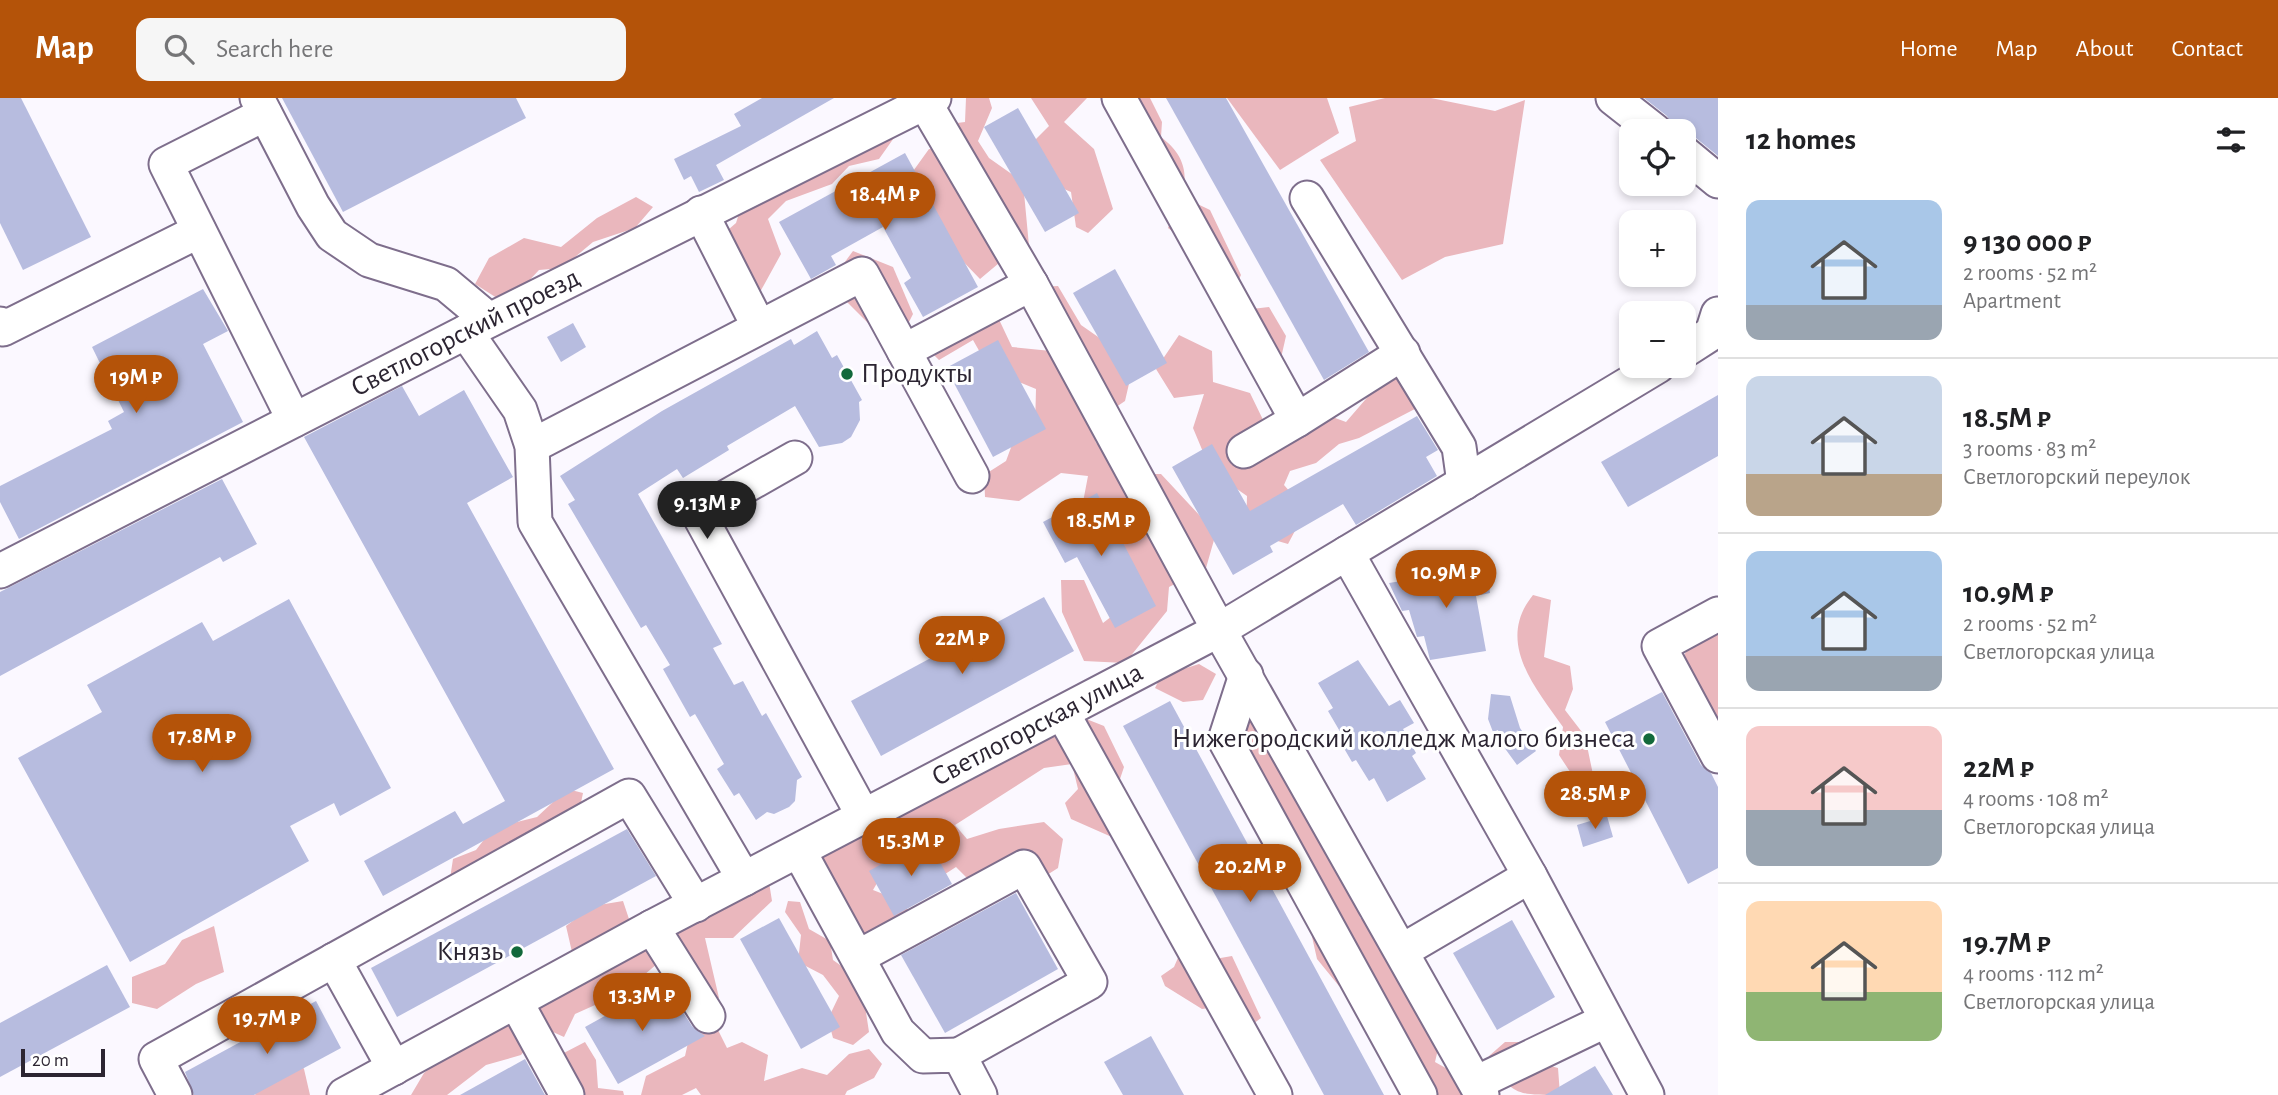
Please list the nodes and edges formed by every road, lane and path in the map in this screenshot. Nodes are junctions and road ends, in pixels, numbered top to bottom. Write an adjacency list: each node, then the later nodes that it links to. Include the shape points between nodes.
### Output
1 (1119, 98): 21 (street)
2 (1613, 98): 5 (street)
3 (927, 100): 9 (street, Светлогорский проезд); 11 (street)
4 (261, 106): 10 (street, via 166,164); 14 (street, via 332,235 369,260 446,284)
5 (1640, 119)
6 (1696, 163): 7 (street)
7 (1718, 181)
8 (1307, 198): 18 (street)
9 (701, 213): 14 (street, Светлогорский проезд); 15 (street)
10 (200, 231): 13 (street, via 9,326 2,329); 20 (street)
11 (1031, 284): 17 (street); 30 (street)
12 (1718, 314): 16 (street, via 1712,333)
13 (0, 324)
14 (477, 326): 20 (street, Светлогорский проезд); 22 (street)
15 (759, 327): 17 (street, via 862,274); 22 (street)
16 (1696, 343)
17 (904, 351): 25 (street)
18 (1403, 353): 21 (street); 26 (street, via 1459,447)
19 (1638, 378): 26 (street, Светлогорская улица)
20 (294, 420): 28 (street, Светлогорский проезд)
21 (1297, 420): 23 (street)
22 (533, 446): 37 (street, via 535,523)
23 (1244, 452)
24 (795, 457): 34 (street, via 698,513)
25 (972, 476)
26 (1464, 483): 27 (street, Светлогорская улица)
27 (1347, 553): 30 (street, Светлогорская улица); 36 (street)
28 (0, 571)
29 (1718, 614): 33 (street, via 1659,646)
30 (1219, 630): 31 (street); 32 (street, Светлогорская улица)
31 (1246, 675): 40 (street); 54 (street, via 1225,740)
32 (1063, 714): 34 (street, Светлогорская улица); 53 (street)
33 (1717, 752)
34 (864, 817): 35 (street, Светлогорская улица)
35 (799, 851): 37 (street, Светлогорская улица); 41 (street)
36 (1530, 876): 40 (street); 45 (street)
37 (744, 879): 38 (street, Светлогорская улица)
38 (696, 905): 39 (street, Светлогорская улица); 42 (street, via 629,796)
39 (652, 927): 43 (street, Светлогорская улица); 44 (street)
40 (1402, 951): 48 (street)
41 (858, 957): 46 (street, via 898,1032 923,1056); 46 (street, via 1024,867 1090,982)
42 (334, 960): 47 (street); 49 (street, via 156,1059)
43 (516, 1002): 47 (street, Светлогорская улица); 51 (street)
44 (708, 1016)
45 (1605, 1021): 48 (street); 55 (street)
46 (959, 1055): 52 (street)
47 (394, 1068): 50 (street, Светлогорская улица)
48 (1479, 1089)
49 (175, 1095)
50 (344, 1095)
51 (567, 1095)
52 (980, 1095)
53 (1275, 1095)
54 (1420, 1095)
55 (1647, 1095)

